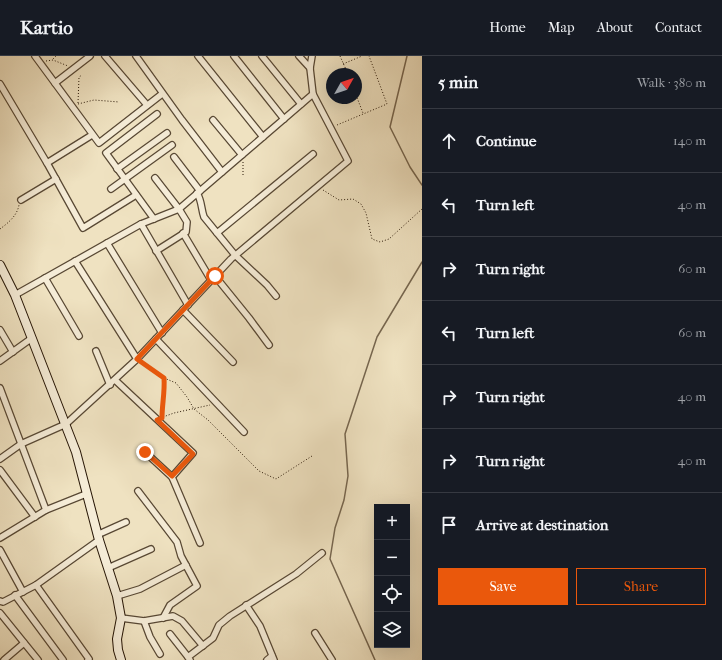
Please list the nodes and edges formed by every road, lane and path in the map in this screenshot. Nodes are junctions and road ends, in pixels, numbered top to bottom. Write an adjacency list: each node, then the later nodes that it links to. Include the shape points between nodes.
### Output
1 (36, 56): 15 (street)
2 (56, 56): 14 (path)
3 (90, 56): 17 (street)
4 (105, 56): 28 (street)
5 (136, 56): 23 (street)
6 (198, 56): 36 (street)
7 (234, 56): 31 (street)
8 (262, 56): 26 (street)
9 (299, 56): 18 (street)
10 (312, 56): 18 (street)
11 (340, 56): 16 (path)
12 (362, 56): 16 (path)
13 (369, 56): 30 (path, via 387,104)
14 (53, 60): 15 (path); 17 (path)
15 (40, 62): 21 (street)
16 (343, 64): 19 (path)
17 (74, 68): 21 (street)
18 (310, 68): 24 (street)
19 (345, 68)
20 (82, 75): 25 (path, via 79,77 78,104 94,100)
21 (55, 82): 35 (street)
22 (1, 88): 41 (street)
23 (162, 94): 28 (street); 43 (street)
24 (313, 94): 26 (street); 33 (street)
25 (119, 102)
26 (301, 104): 31 (street)
27 (360, 104): 30 (path)
28 (147, 105): 35 (street, via 99,143)
29 (157, 114): 42 (street, via 106,153)
30 (364, 114): 33 (path)
31 (284, 119): 36 (street)
32 (213, 120): 39 (street)
33 (331, 128): 48 (street, via 348,162)
34 (167, 133): 42 (street)
35 (92, 135): 41 (street)
36 (263, 137): 39 (street)
37 (172, 145): 47 (street)
38 (313, 154): 59 (street)
39 (241, 156): 43 (street); 44 (path)
40 (174, 157): 50 (street)
41 (47, 163): 46 (street)
42 (117, 169): 47 (street)
43 (222, 172): 50 (street)
44 (244, 177)
45 (155, 178): 53 (street)
46 (56, 179): 51 (street, via 83,228); 52 (street)
47 (124, 179): 49 (street); 51 (street)
48 (318, 186): 54 (path, via 339,200 353,199 361,204 366,212 372,239 380,242 389,239); 62 (street)
49 (111, 189)
50 (199, 192): 53 (street); 59 (street, via 204,217)
51 (136, 195): 55 (street)
52 (21, 200): 57 (path, via 18,210)
53 (179, 209): 55 (street); 58 (street, via 187,222 186,232)
54 (422, 209)
55 (154, 219): 56 (street)
56 (140, 224): 60 (street); 61 (street)
57 (0, 229)
58 (183, 233): 61 (street); 66 (street)
59 (217, 233): 62 (street)
60 (107, 243): 63 (street); 72 (street)
61 (156, 251): 69 (street)
62 (235, 255): 66 (street); 68 (street, via 268,285)
63 (75, 261): 65 (street); 79 (street)
64 (0, 265): 67 (main road)
65 (45, 278): 67 (street); 73 (street)
66 (213, 278): 69 (street); 76 (street)
67 (15, 295): 74 (main road)
68 (276, 296)
69 (188, 305): 70 (street)
70 (183, 310): 72 (street); 81 (street)
71 (0, 330): 78 (street)
72 (162, 333): 75 (street)
73 (79, 336)
74 (32, 338): 78 (street); 88 (main road)
75 (156, 339): 79 (street); 86 (street)
76 (269, 345)
77 (96, 351): 84 (street)
78 (13, 352): 80 (street)
79 (137, 359): 82 (path); 83 (street)
80 (0, 361)
81 (233, 362)
82 (164, 378): 87 (path, via 176,383); 87 (path, via 162,418 174,412)
83 (115, 380): 84 (street); 95 (street, via 193,454)
84 (110, 384): 88 (street)
85 (0, 388): 90 (street)
86 (218, 403): 87 (path); 89 (street)
87 (194, 409): 92 (path, via 259,471 276,479)
88 (66, 424): 90 (street); 97 (main road)
89 (244, 432)
90 (21, 444): 93 (street); 98 (street)
91 (145, 452): 95 (street)
92 (312, 456)
93 (0, 459)
94 (0, 470): 99 (street)
95 (172, 476): 103 (street)
96 (138, 491): 107 (street, via 177,542)
97 (86, 494): 98 (street); 102 (main road)
98 (46, 510): 99 (street)
99 (35, 517): 101 (street)
100 (126, 522): 102 (street)
101 (0, 537)
102 (98, 538): 108 (main road); 109 (street)
103 (200, 543)
104 (151, 549): 108 (street)
105 (0, 550): 110 (street)
106 (322, 554): 114 (street, via 296,574)
107 (186, 565): 112 (street, via 140,588); 117 (street, via 197,586 170,605)
108 (108, 568): 112 (main road)
109 (36, 585): 110 (street); 129 (street, via 90,659)
110 (23, 592): 111 (street)
111 (15, 595): 113 (street, via 3,602); 128 (street)
112 (117, 596): 116 (main road)
113 (0, 601)
114 (246, 605): 122 (street, via 219,625 213,638); 125 (street, via 260,626)
115 (0, 613): 121 (street)
116 (121, 618): 118 (street); 130 (main road, via 117,639)
117 (163, 618): 118 (street); 122 (street, via 173,616 182,620)
118 (144, 621): 123 (street)
119 (315, 633): 132 (street)
120 (170, 634): 124 (street)
121 (24, 643): 126 (street); 127 (street)
122 (203, 646): 124 (street)
123 (160, 654)
124 (189, 658)
125 (273, 658): 131 (street)
126 (4, 660)
127 (38, 660)
128 (64, 660)
129 (88, 660)
130 (121, 660)
131 (267, 660)
132 (332, 660)

